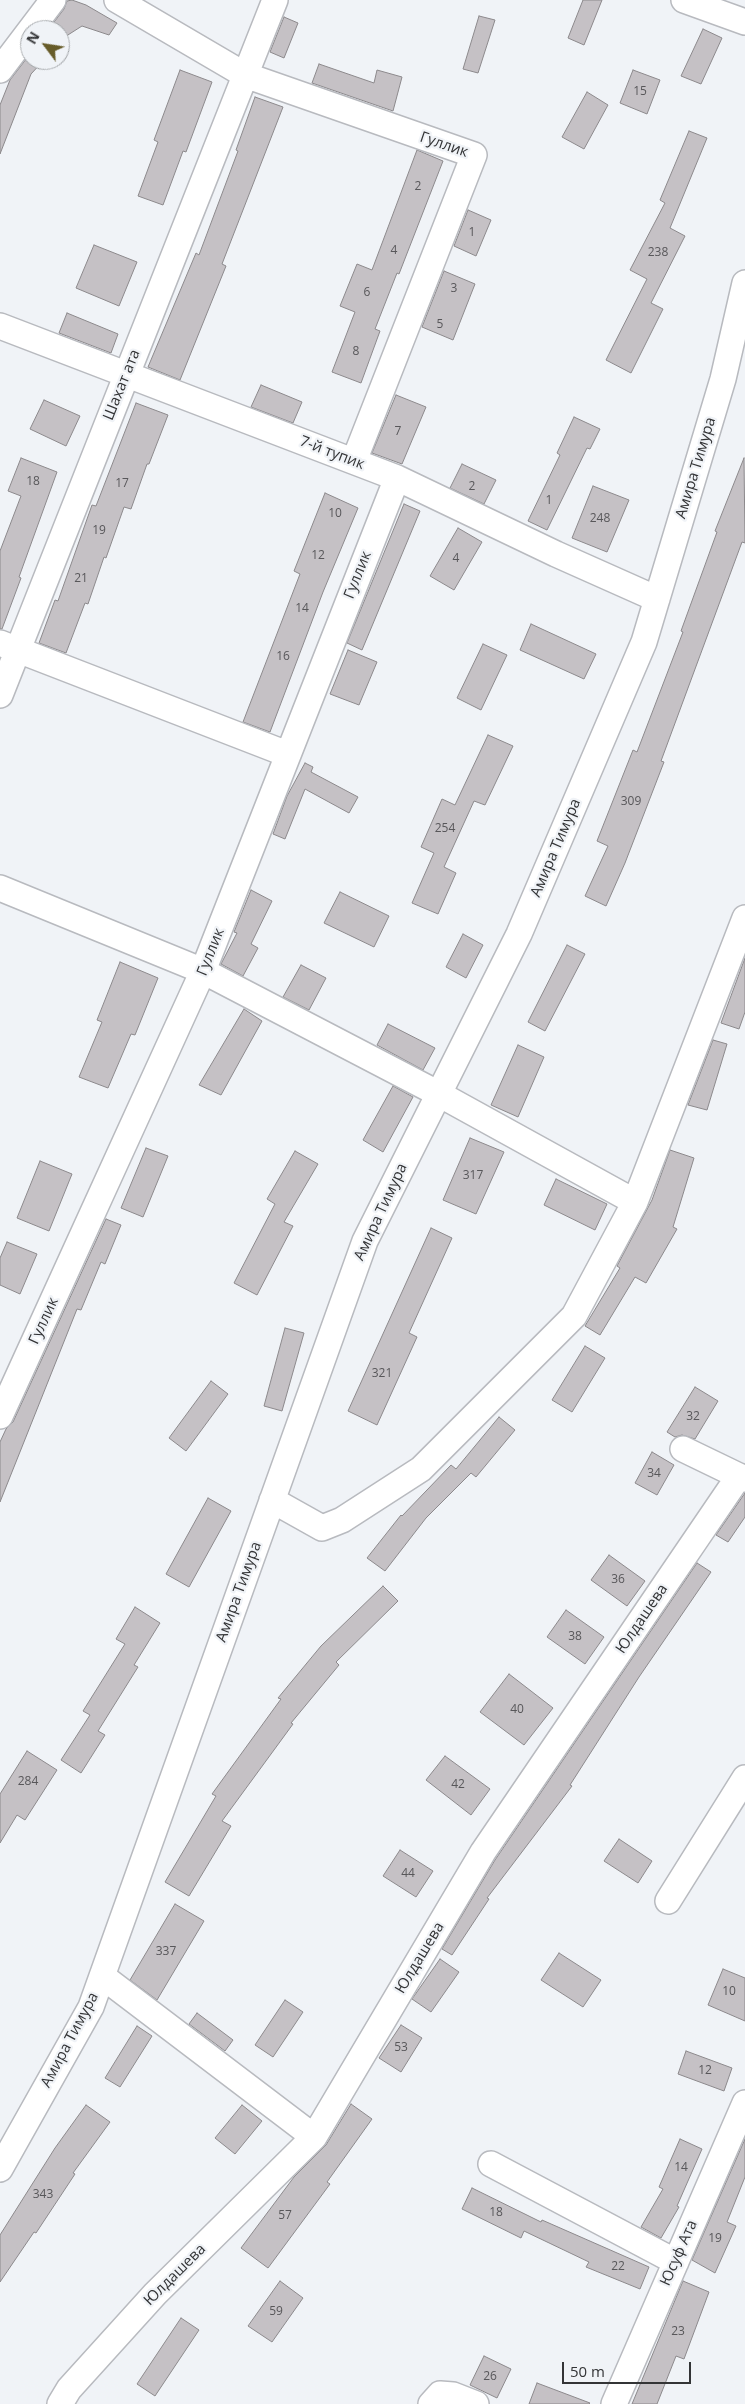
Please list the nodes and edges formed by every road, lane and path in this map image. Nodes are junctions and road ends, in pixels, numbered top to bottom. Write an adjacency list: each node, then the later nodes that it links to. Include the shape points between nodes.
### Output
1 (53, 0): 6 (street)
2 (118, 0): 7 (street)
3 (274, 0): 7 (street, Шахат ата)
4 (684, 0): 5 (street)
5 (745, 22)
6 (0, 70)
7 (244, 76): 10 (street, Шахат ата); 11 (street, Гуллик, via 474,155)
8 (745, 283): 13 (street, Амира Тимура, via 723,379)
9 (0, 326): 10 (street, 7-й тупик)
10 (126, 375): 11 (street, 7-й тупик); 14 (street, Шахат ата)
11 (354, 461): 12 (street, 7-й тупик)
12 (397, 478): 13 (street, 7-й тупик); 16 (street, Гуллик)
13 (657, 599): 20 (street, Амира Тимура, via 644,642 519,934)
14 (9, 646): 15 (street, Шахат ата); 16 (street)
15 (0, 695)
16 (287, 754): 19 (street, Гуллик)
17 (0, 888): 19 (street)
18 (745, 918): 21 (street)
19 (204, 971): 20 (street); 22 (street, Гуллик)
20 (438, 1094): 21 (street); 25 (street, Амира Тимура, via 364,1241)
21 (635, 1202): 25 (street, via 574,1316 421,1469 342,1520 322,1528)
22 (0, 1416)
23 (684, 1449): 24 (street, Юлдашева)
24 (742, 1478): 30 (street, Юлдашева, via 483,1852)
25 (272, 1500): 28 (street, Амира Тимура)
26 (745, 1778): 27 (street)
27 (668, 1902)
28 (102, 1976): 30 (street); 32 (street, Амира Тимура, via 91,2007)
29 (745, 2103): 33 (street, Юсуф Ата)
30 (314, 2138): 34 (street, Юлдашева, via 156,2294 69,2389)
31 (491, 2164): 33 (street)
32 (0, 2169)
33 (676, 2262): 37 (street, Юсуф Ата)
34 (60, 2404)
35 (430, 2404): 36 (street, via 440,2394)
36 (476, 2404)
37 (614, 2404)

